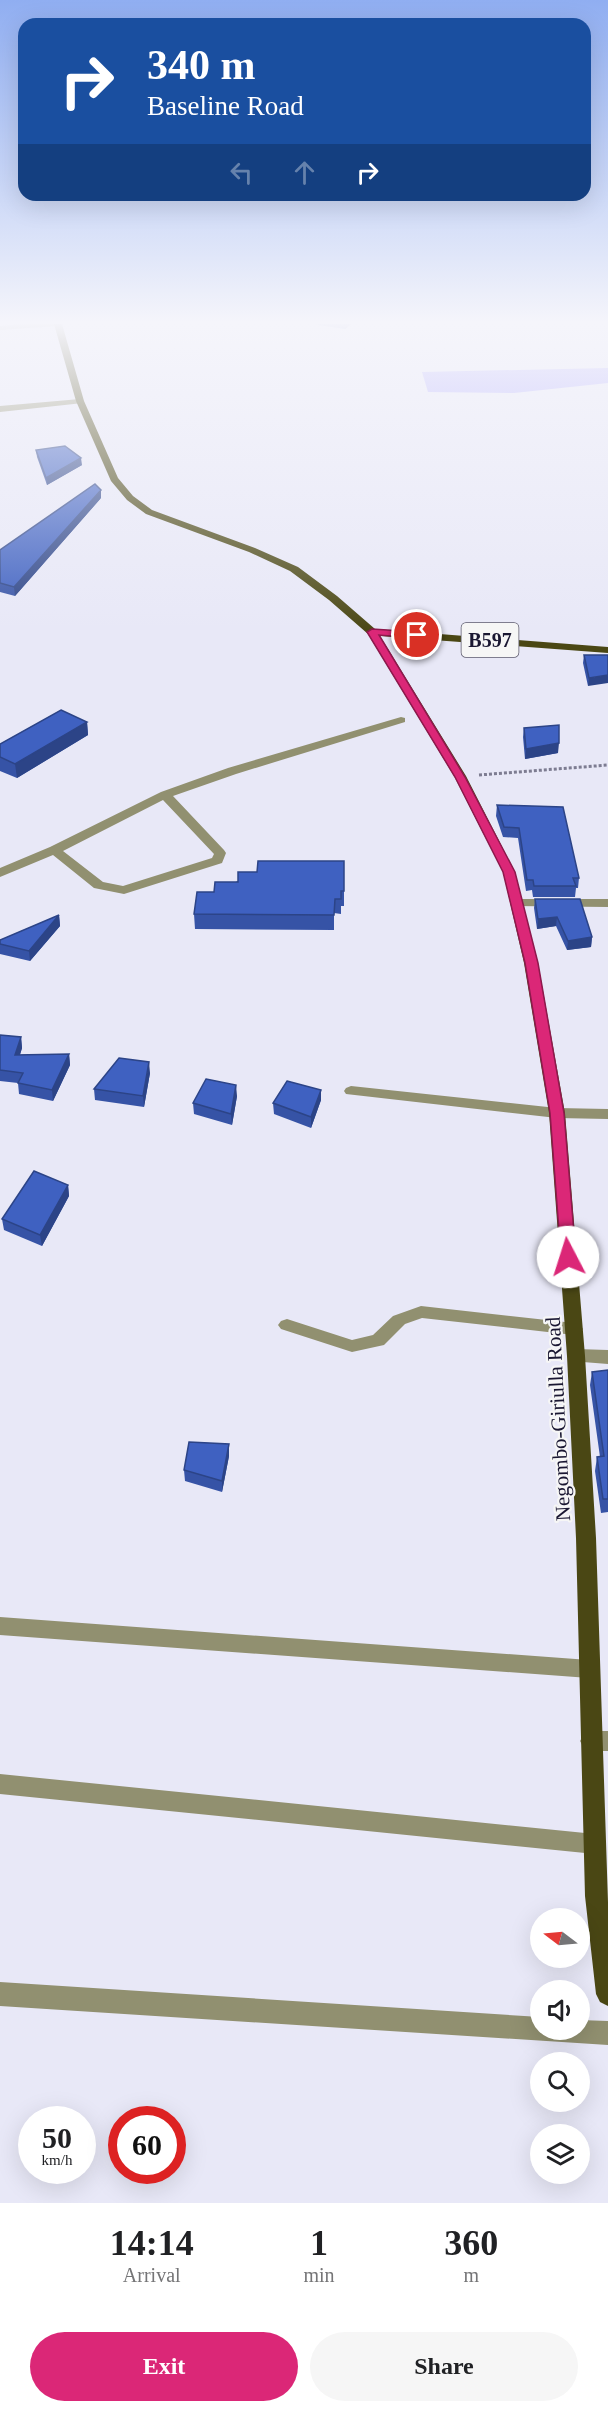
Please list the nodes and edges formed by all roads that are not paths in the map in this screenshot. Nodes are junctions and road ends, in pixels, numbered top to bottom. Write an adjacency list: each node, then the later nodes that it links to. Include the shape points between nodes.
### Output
1 (91, 427): 2 (main road, Negombo-Giriulla Road, via 114,479 149,512 252,549 294,569)
2 (372, 632): 3 (main road, B597); 8 (main road, Negombo-Giriulla Road, via 460,777 509,872)
3 (608, 650)
4 (400, 720): 5 (street)
5 (165, 795): 6 (street); 6 (street, via 220,853 218,860 124,890 99,885)
6 (54, 850): 7 (street)
7 (0, 873)
8 (518, 903): 9 (street); 11 (main road, Negombo-Giriulla Road)
9 (608, 903)
10 (351, 1091): 11 (street)
11 (557, 1113): 12 (street); 14 (main road, Negombo-Giriulla Road)
12 (608, 1114)
13 (287, 1324): 14 (street, via 352,1346 378,1340 399,1320 420,1312)
14 (574, 1329): 15 (main road, Negombo-Giriulla Road)
15 (576, 1356): 16 (street); 18 (main road, Negombo-Giriulla Road)
16 (608, 1357)
17 (0, 1626): 18 (street)
18 (589, 1669): 19 (main road, Negombo-Giriulla Road)
19 (600, 1741): 21 (main road, Negombo-Giriulla Road)
20 (0, 1784): 21 (street)
21 (594, 1844): 23 (main road, Negombo-Giriulla Road)
22 (0, 1994): 24 (street)
23 (608, 1994)
24 (530, 2028)
25 (590, 2032): 26 (street)
26 (608, 2033)

